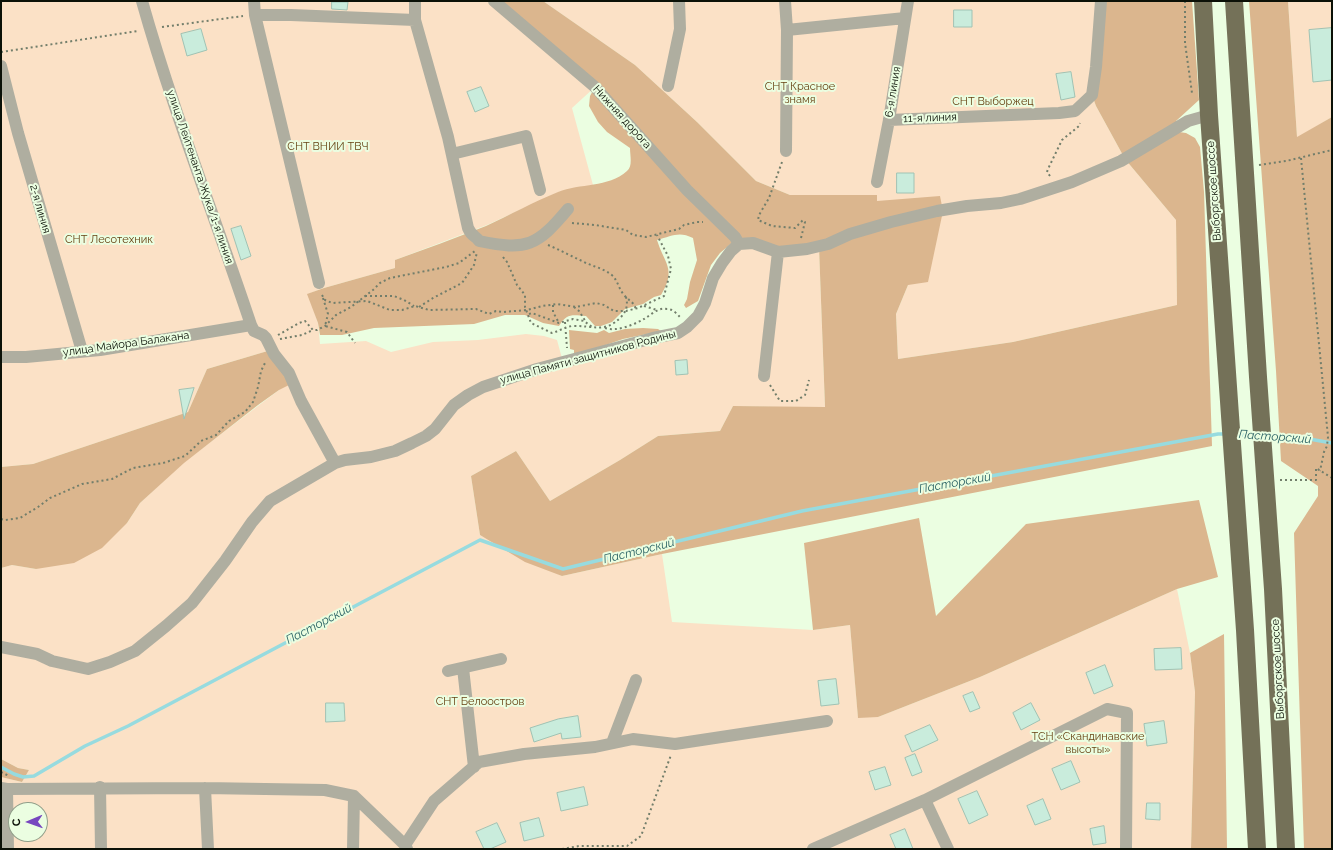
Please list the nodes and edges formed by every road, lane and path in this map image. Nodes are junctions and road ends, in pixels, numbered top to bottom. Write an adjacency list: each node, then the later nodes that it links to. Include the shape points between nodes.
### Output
1 (142, 1): 15 (street, улица Лейтенанта Жука/1-я линия)
2 (254, 1): 12 (street)
3 (415, 1): 14 (street)
4 (494, 1): 33 (street, Нижняя дорога, via 595,87 687,190)
5 (679, 1): 19 (street, via 680,29)
6 (785, 1): 16 (street)
7 (908, 1): 13 (street, 6-я линия)
8 (1101, 1): 21 (street, via 1092,95)
9 (1185, 1): 20 (path, via 1185,43)
10 (1203, 1): 22 (main road, Выборгское шоссе)
11 (1234, 1): 77 (main road, Выборгское шоссе)
12 (255, 15): 14 (street); 15 (path); 41 (street)
13 (905, 18): 16 (street); 23 (street, 6-я линия)
14 (415, 20): 26 (street)
15 (150, 29): 17 (path); 58 (street, улица Лейтенанта Жука/1-я линия)
16 (787, 30): 25 (street)
17 (1, 52)
18 (1, 66): 68 (street, 2-я линия)
19 (668, 86)
20 (1192, 96)
21 (1075, 111): 23 (street, 11-я линия); 30 (path, via 1080,120 1079,126 1062,140 1048,168)
22 (1209, 115): 30 (street, via 1188,121 1121,161); 102 (main road, Выборгское шоссе, via 1246,638)
23 (889, 120): 29 (street, 6-я линия)
24 (1332, 150): 27 (path)
25 (786, 151): 36 (path, via 758,220 772,226 795,228 803,220 805,222)
26 (452, 154): 31 (street, via 526,136); 38 (street, via 470,234 479,242)
27 (1301, 158): 28 (path); 75 (path, via 1328,437 1328,446)
28 (1252, 166)
29 (877, 182)
30 (1055, 188): 40 (street, via 1001,203 937,211 891,222 819,247)
31 (540, 190)
32 (568, 209): 34 (street)
33 (720, 222): 35 (path, via 697,222); 39 (street, Нижняя дорога)
34 (556, 223): 35 (path, via 595,225 626,230 633,235 646,237); 37 (street)
35 (657, 235): 47 (path, via 672,269 664,296)
36 (801, 240)
37 (536, 241): 38 (street, via 508,247); 43 (path, via 604,269 616,280)
38 (490, 244): 51 (path, via 507,262 517,285 525,295)
39 (740, 244): 40 (street, via 753,243); 60 (street, улица Памяти защитников Родины, via 722,263 713,278 698,316)
40 (778, 252): 72 (street)
41 (320, 288): 44 (path, via 325,300 332,303); 59 (path, via 328,314)
42 (364, 296): 44 (path); 46 (path, via 394,296); 48 (path, via 390,278 446,267 459,262 478,249 474,265 462,283)
43 (626, 297): 50 (path, via 634,303); 53 (path)
44 (359, 301): 46 (path, via 367,301 390,310); 59 (path, via 336,315)
45 (553, 305): 49 (path); 51 (path); 56 (path, via 553,312)
46 (415, 306): 48 (path)
47 (643, 306): 50 (path); 52 (path)
48 (419, 307): 51 (path, via 429,310 476,309 489,314 496,311)
49 (574, 307): 53 (path, via 596,303 614,311); 57 (path)
50 (636, 309): 53 (path)
51 (527, 310): 54 (path)
52 (658, 310): 60 (path, via 668,308 675,312); 63 (path, via 630,325 612,330)
53 (626, 311): 63 (path, via 614,324)
54 (529, 314): 56 (path); 61 (path, via 532,323 552,334)
55 (565, 322): 56 (path); 57 (path, via 573,319); 61 (path)
56 (559, 323)
57 (587, 323): 62 (path)
58 (251, 325): 68 (street, улица Майора Балакана); 69 (street, via 254,331 266,338)
59 (325, 326): 64 (path); 67 (path, via 347,332)
60 (687, 327): 71 (street, улица Памяти защитников Родины, via 678,333)
61 (566, 328): 62 (path); 71 (path)
62 (593, 328): 63 (path)
63 (604, 328)
64 (313, 330): 65 (path, via 305,321); 66 (path, via 302,335)
65 (274, 336)
66 (279, 339)
67 (355, 343)
68 (82, 351): 70 (street, улица Майора Балакана)
69 (272, 352): 74 (street, via 289,373 301,401); 78 (path, via 261,371 252,402 245,412 229,421 216,436 201,441 185,456 133,468 112,480 82,484 50,498 20,518)
70 (1, 357)
71 (568, 361): 74 (street, улица Памяти защитников Родины, via 483,387 454,405 426,436 395,451)
72 (764, 376): 73 (path, via 780,401 796,401 805,395)
73 (809, 380)
74 (335, 463): 79 (street, улица Памяти защитников Родины, via 270,501 192,603 135,651 88,669 52,661 37,654)
75 (1320, 470): 76 (path); 77 (path, via 1316,468 1316,480)
76 (1332, 478)
77 (1266, 485): 103 (main road, Выборгское шоссе)
78 (1, 519)
79 (1, 647)
80 (501, 659): 81 (street)
81 (463, 668): 82 (street); 87 (street)
82 (448, 671)
83 (636, 680): 85 (street)
84 (827, 722): 86 (street)
85 (612, 743): 86 (street, via 633,739); 87 (street, via 524,754 479,762)
86 (675, 744): 98 (path, via 641,836 627,846 579,846)
87 (474, 767): 93 (street, via 434,801)
88 (100, 787): 89 (street); 90 (street); 95 (street)
89 (206, 788): 91 (street, via 325,790); 96 (street)
90 (4, 789): 94 (street)
91 (354, 796): 93 (street); 97 (street)
92 (925, 800): 99 (street); 100 (street); 101 (street, via 1107,709 1127,713)
93 (406, 847)
94 (8, 849)
95 (101, 849)
96 (208, 849)
97 (352, 849)
98 (562, 849)
99 (813, 849)
100 (948, 849)
101 (1126, 849)
102 (1256, 849)
103 (1286, 849)

